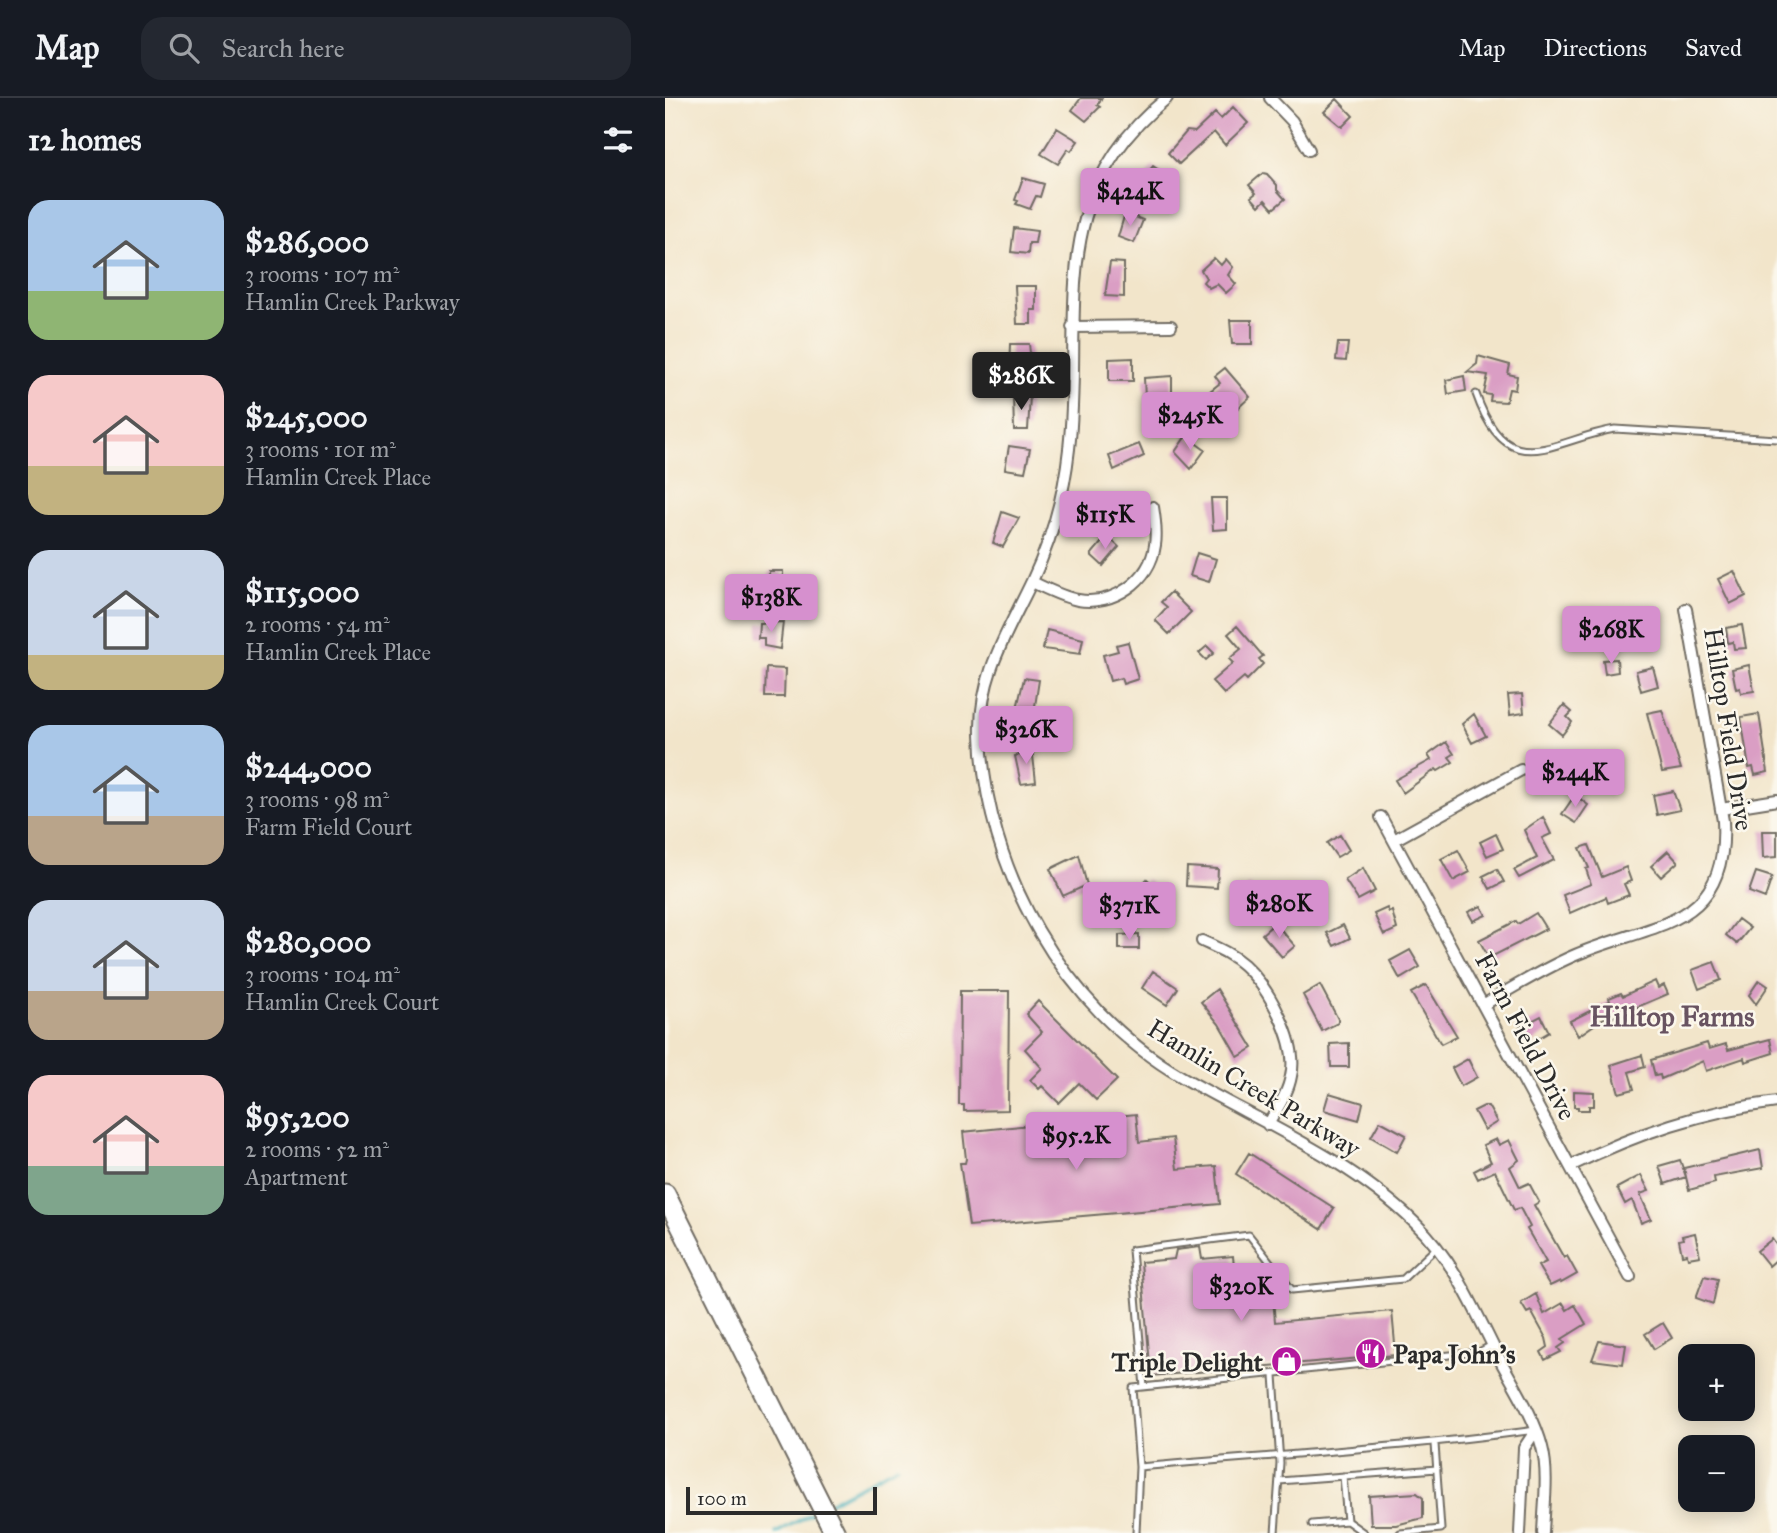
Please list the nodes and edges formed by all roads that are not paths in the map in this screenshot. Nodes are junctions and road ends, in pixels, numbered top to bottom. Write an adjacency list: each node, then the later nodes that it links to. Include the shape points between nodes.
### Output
1 (1167, 98): 5 (street, Hamlin Creek Parkway, via 1136,128 1094,193 1075,261)
2 (1270, 98): 3 (street, via 1292,121)
3 (1309, 150)
4 (1171, 326): 5 (street)
5 (1072, 327): 9 (street, Hamlin Creek Parkway, via 1072,428 1067,466 1051,537)
6 (1476, 394): 7 (lane, via 1497,433 1509,444 1531,450 1549,450 1594,432 1615,429)
7 (1777, 439)
8 (1153, 506): 9 (street, via 1155,546 1149,565 1121,593 1102,600 1080,600)
9 (1032, 582): 19 (street, Hamlin Creek Parkway, via 997,647 982,702 989,804 1017,892 1083,992 1133,1043 1178,1075)
10 (1686, 609): 13 (street, Hilltop Field Drive)
11 (1521, 769): 15 (street)
12 (1777, 800): 13 (street)
13 (1721, 809): 17 (street, Hilltop Field Drive, via 1724,850 1720,868 1698,904 1667,923 1572,956)
14 (1381, 817): 15 (street, Farm Field Drive)
15 (1394, 840): 17 (street, Farm Field Drive)
16 (1202, 941): 19 (street, via 1245,966 1289,1036 1291,1077)
17 (1483, 1005): 20 (street, Farm Field Drive)
18 (1777, 1102): 20 (street, via 1684,1118 1624,1139)
19 (1268, 1125): 22 (street, Hamlin Creek Parkway, via 1385,1196)
20 (1570, 1166): 23 (street, Farm Field Drive)
21 (665, 1194): 34 (highway)
22 (1437, 1247): 24 (street, Hamlin Creek Parkway); 26 (lane, via 1403,1279 1291,1290 1249,1235 1132,1250)
23 (1630, 1277)
24 (1492, 1345): 25 (lane, via 1479,1352); 27 (street, Hamlin Creek Parkway)
25 (1274, 1375): 26 (lane); 29 (lane)
26 (1143, 1387): 30 (lane, via 1133,1388)
27 (1536, 1430): 28 (lane); 43 (street, via 1524,1448); 44 (street, Hamlin Creek Parkway, via 1543,1451)
28 (1435, 1444): 29 (lane); 31 (lane)
29 (1280, 1454): 30 (lane); 33 (lane)
30 (1139, 1467): 39 (lane)
31 (1437, 1469): 32 (lane); 42 (lane, via 1441,1529)
32 (1343, 1476): 33 (lane); 35 (lane)
33 (1279, 1482): 40 (lane)
34 (822, 1508): 37 (highway); 38 (highway)
35 (1347, 1521): 36 (lane); 41 (lane)
36 (1313, 1524)
37 (825, 1533)
38 (835, 1533)
39 (1136, 1533)
40 (1275, 1533)
41 (1364, 1533)
42 (1400, 1533)
43 (1520, 1533)
44 (1543, 1533)

